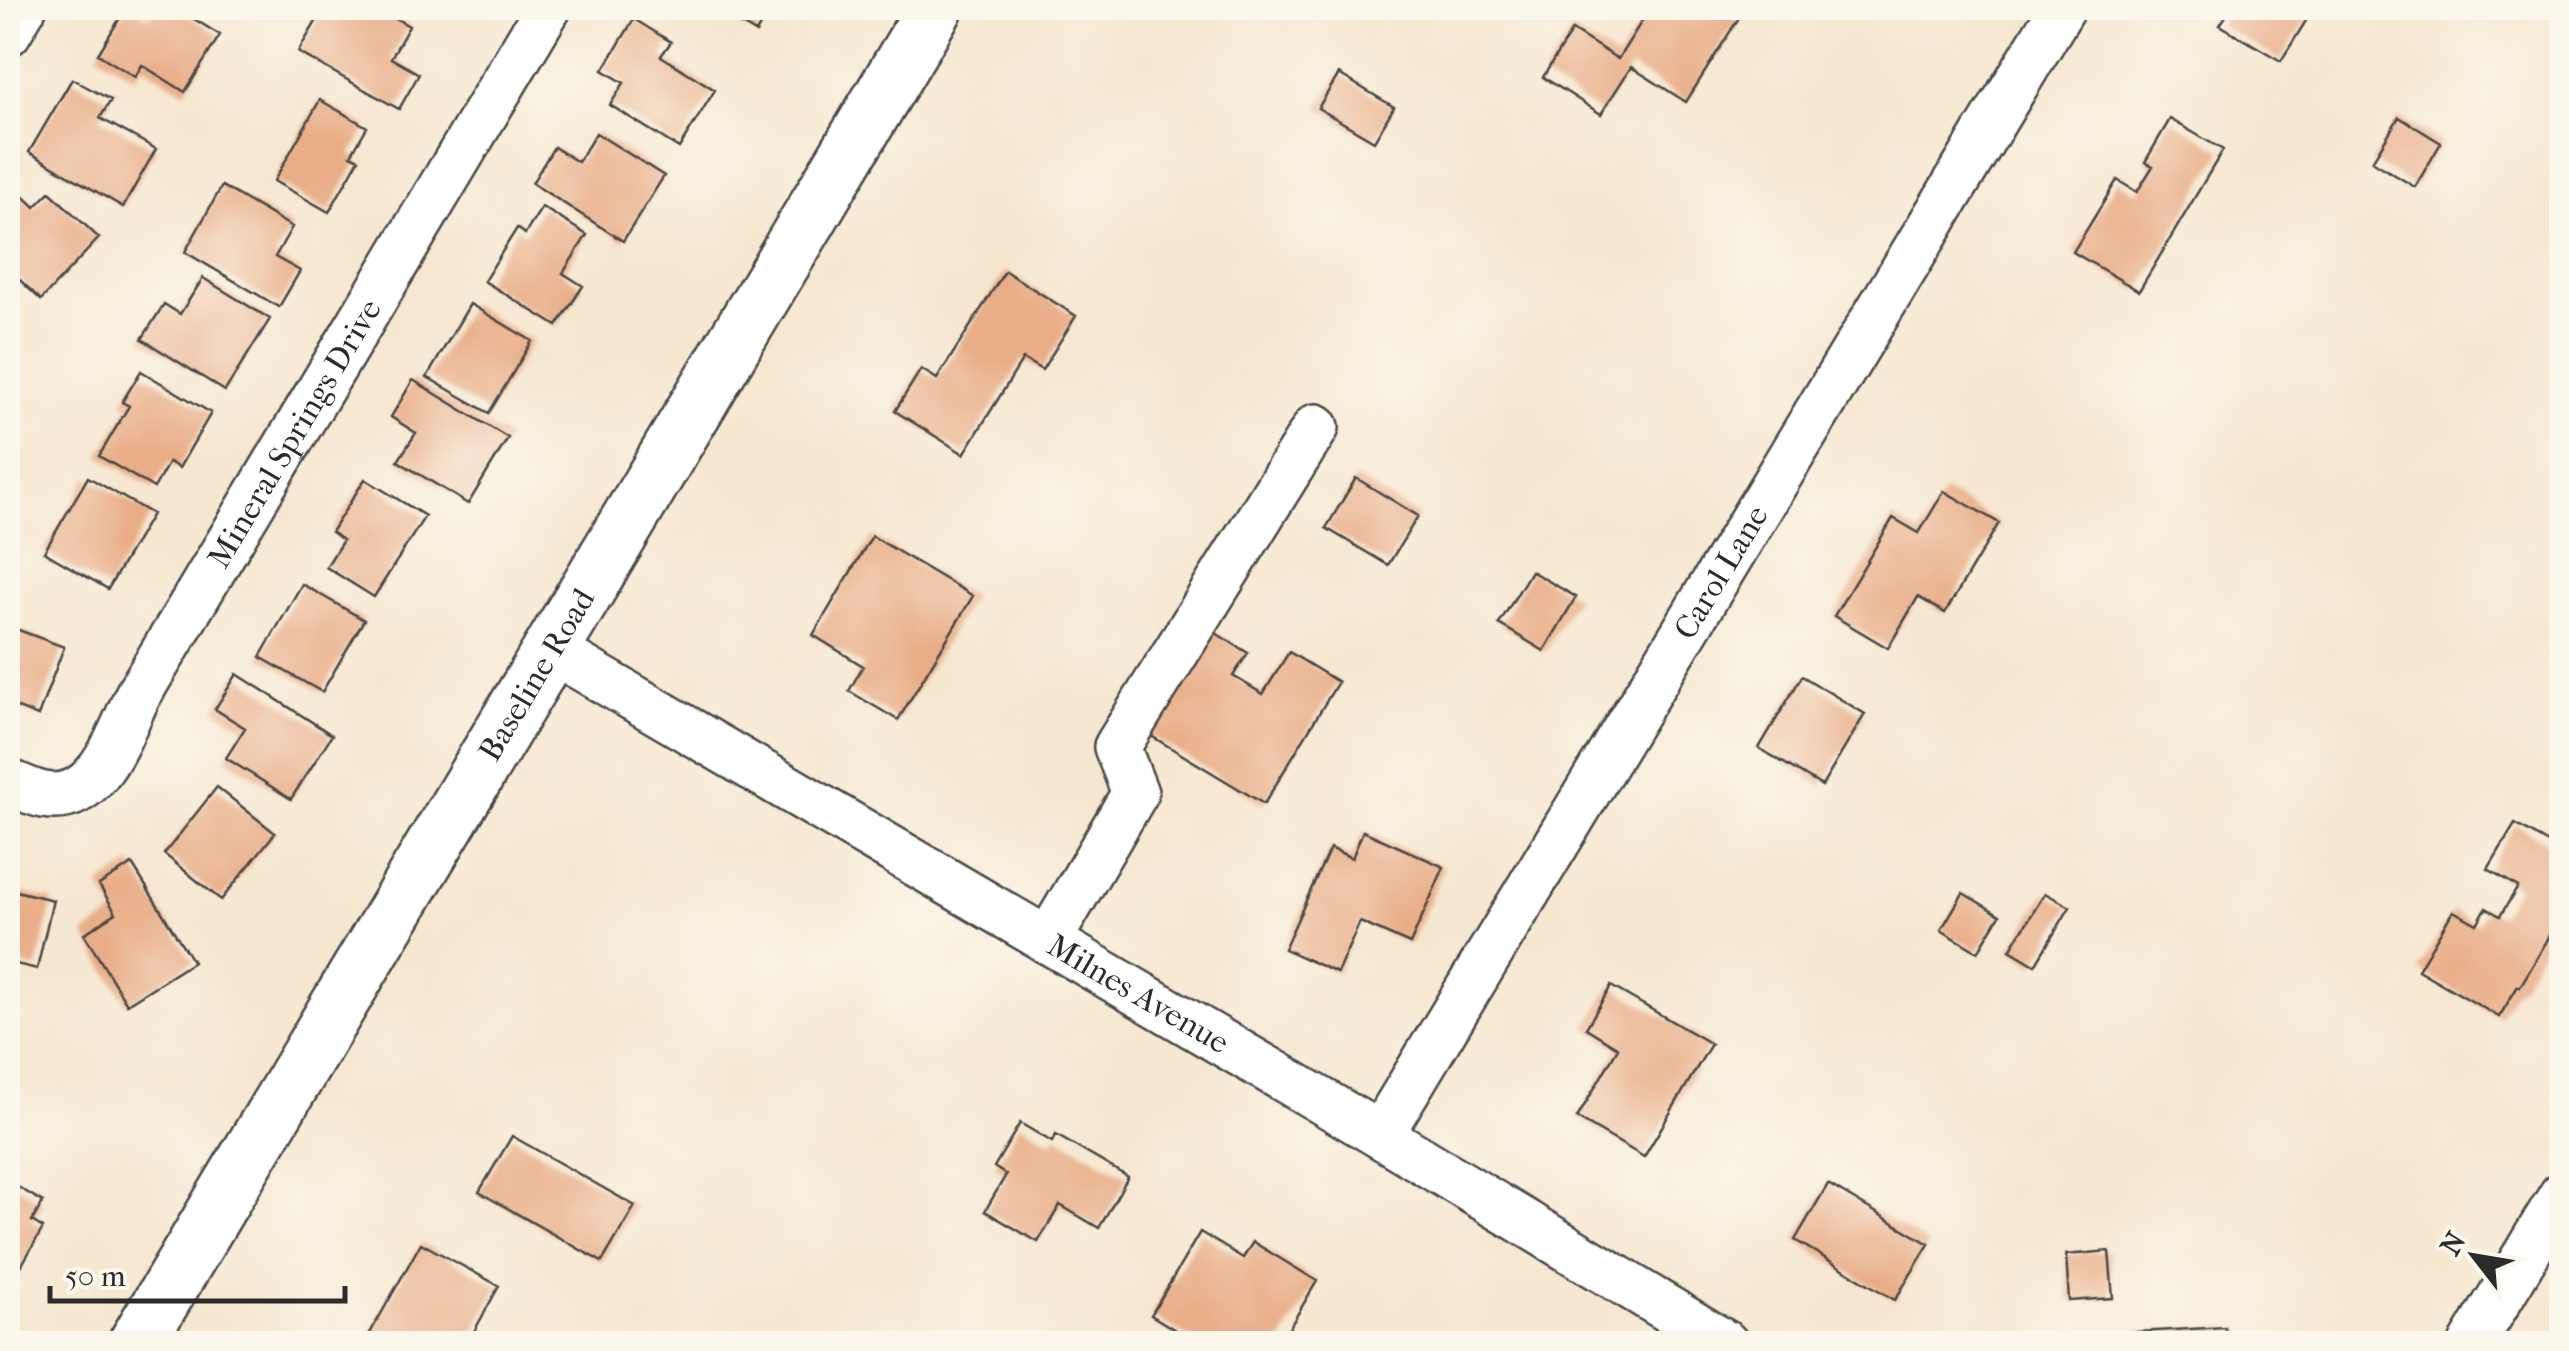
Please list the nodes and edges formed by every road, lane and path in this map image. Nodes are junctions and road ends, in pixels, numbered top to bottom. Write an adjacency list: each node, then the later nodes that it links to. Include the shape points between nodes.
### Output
1 (23, 8): 5 (street)
2 (548, 8): 8 (street, Mineral Springs Drive, via 138,695 102,769 78,792 46,796)
3 (935, 8): 7 (main road, Baseline Road)
4 (2062, 8): 10 (street, Carol Lane)
5 (8, 33)
6 (1316, 427): 9 (street, via 1117,747 1135,792)
7 (550, 649): 9 (street, Milnes Avenue); 12 (main road, Baseline Road)
8 (8, 782)
9 (1048, 941): 10 (street, Milnes Avenue)
10 (1380, 1136): 13 (street, Milnes Avenue)
11 (2562, 1195): 14 (street)
12 (136, 1344)
13 (1726, 1344)
14 (2472, 1344)

